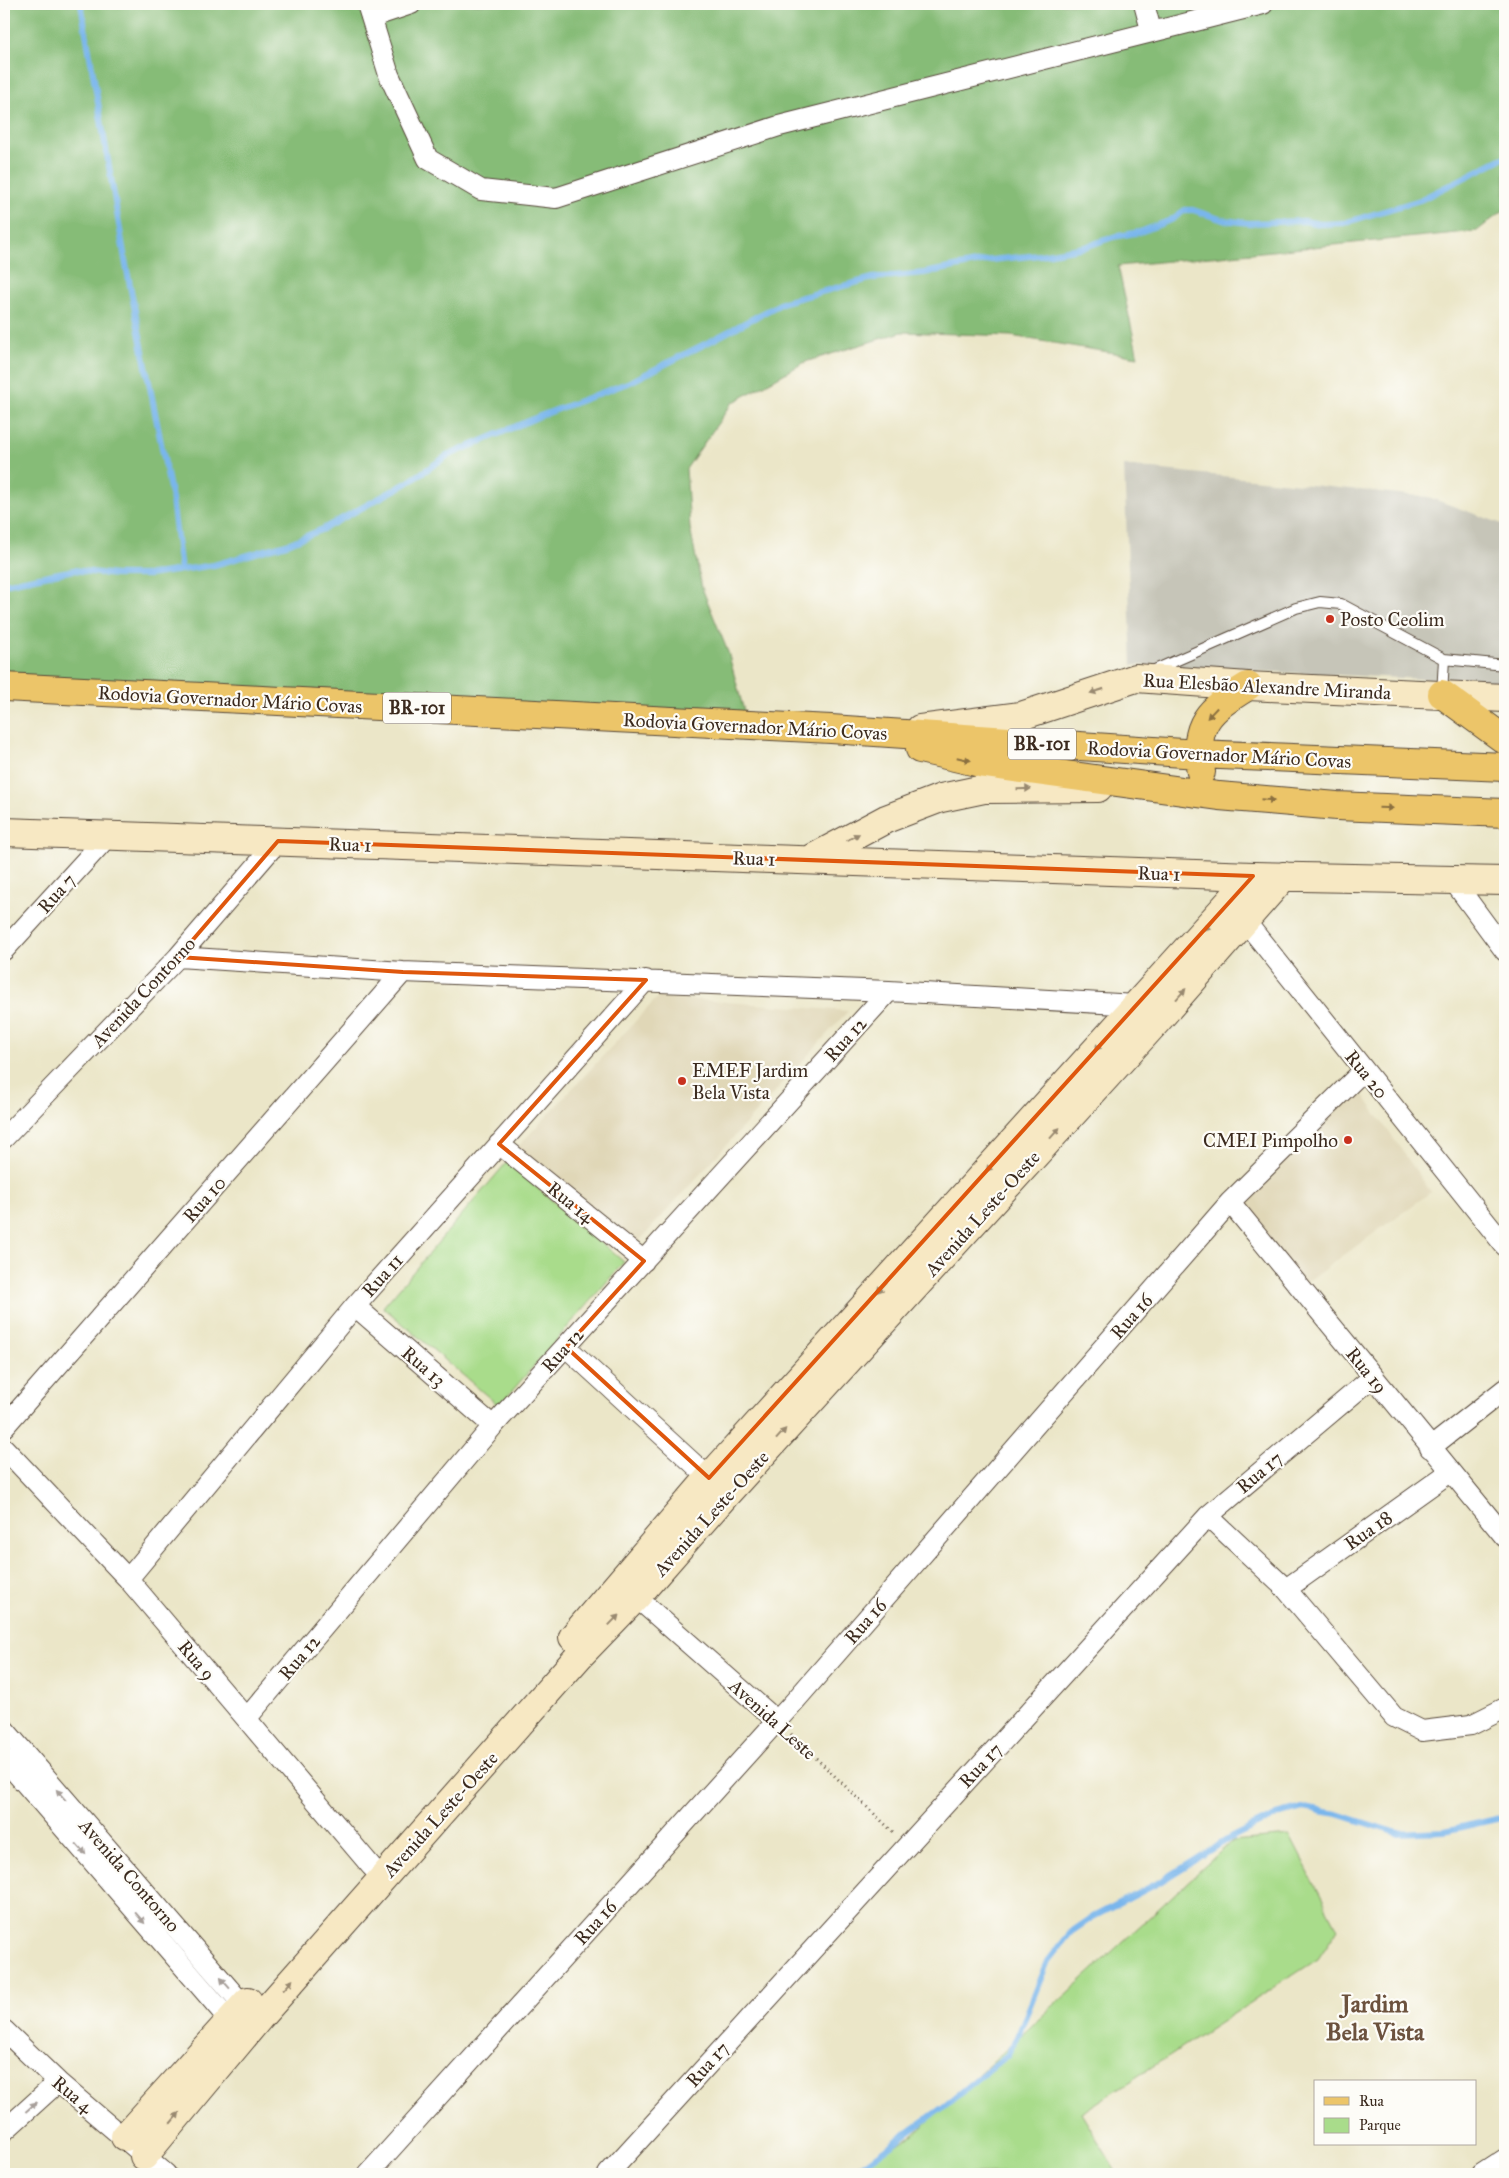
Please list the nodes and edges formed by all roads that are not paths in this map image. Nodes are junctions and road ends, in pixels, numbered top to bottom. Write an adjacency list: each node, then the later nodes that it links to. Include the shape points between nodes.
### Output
1 (411, 4): 4 (street)
2 (1144, 4): 5 (street)
3 (1263, 4): 5 (street)
4 (369, 10): 5 (street, via 389,75 428,159 481,190 556,198 779,126)
5 (1151, 30)
6 (1444, 659): 7 (lane); 8 (lane, via 1341,604 1320,602 1296,608); 11 (lane)
7 (1505, 665)
8 (1136, 678): 9 (street, Rua Elesbão Alexandre Miranda); 14 (street, Rua Elesbão Alexandre Miranda, one-way to 14, via 1021,716)
9 (1248, 686): 11 (street, Rua Elesbão Alexandre Miranda); 16 (main road, one-way to 16, via 1222,702 1202,724)
10 (4, 687): 13 (main road, Rodovia Governador Mário Covas / BR-101)
11 (1442, 694): 12 (street, Rua Elesbão Alexandre Miranda); 15 (main road)
12 (1505, 698)
13 (831, 729): 14 (main road, Rodovia Governador Mário Covas / BR-101); 18 (main road, one-way to 18, via 985,764)
14 (886, 733): 16 (main road, Rodovia Governador Mário Covas / BR-101)
15 (1505, 740)
16 (1198, 754): 17 (main road, Rodovia Governador Mário Covas / BR-101); 19 (main road, via 1202,777)
17 (1505, 767)
18 (1153, 787): 19 (main road); 24 (street, one-way to 18, via 886,819 942,798 984,789)
19 (1219, 796): 20 (main road, one-way to 20, via 1337,806)
20 (1505, 812)
21 (4, 832): 22 (street, Rua 1)
22 (109, 836): 23 (street, Rua 1); 30 (street, Rua 7)
23 (278, 841): 24 (street, Rua 1); 32 (street, Avenida Contorno)
24 (810, 860): 25 (street, Rua 1)
25 (1253, 876): 26 (street, Rua 1); 29 (street, Avenida Leste-Oeste)
26 (1284, 876): 27 (street, Rua 1); 29 (street, Avenida Leste-Oeste)
27 (1452, 879): 28 (street, Rua 1); 31 (street)
28 (1505, 881)
29 (1238, 912): 36 (street, Avenida Leste-Oeste); 37 (street, Rua 20)
30 (4, 950)
31 (1505, 951)
32 (178, 957): 33 (street); 38 (street, Avenida Contorno)
33 (403, 972): 34 (street); 48 (street, Rua 10)
34 (646, 980): 35 (street); 39 (street, Rua 11)
35 (889, 992): 36 (street); 42 (street, Rua 12)
36 (1146, 1013): 52 (street, Avenida Leste-Oeste)
37 (1364, 1070): 40 (street, Rua 16); 41 (street, Rua 20)
38 (4, 1138)
39 (499, 1144): 42 (street, Rua 14); 43 (street, Rua 11)
40 (1230, 1202): 45 (street, Rua 19); 60 (street, Rua 16)
41 (1505, 1246)
42 (644, 1261): 44 (street, Rua 12)
43 (355, 1306): 47 (street, Rua 13); 55 (street, Rua 11)
44 (566, 1347): 47 (street, Rua 12); 52 (street)
45 (1372, 1377): 50 (street, Rua 19); 53 (street, Rua 17)
46 (1505, 1389): 50 (street)
47 (494, 1426): 59 (street, Rua 12)
48 (4, 1427)
49 (4, 1448): 55 (street, Rua 9)
50 (1430, 1448): 51 (street, Rua 19)
51 (1450, 1472): 54 (street, Rua 19); 56 (street, Rua 18)
52 (718, 1486): 57 (street, Avenida Leste-Oeste); 63 (street, Avenida Leste-Oeste, via 622,1582)
53 (1208, 1516): 56 (street); 73 (street, Rua 17)
54 (1505, 1537)
55 (128, 1579): 59 (street, Rua 9)
56 (1286, 1589): 58 (street, via 1394,1716 1422,1731 1471,1725)
57 (636, 1597): 60 (street, Avenida Leste); 63 (street, Avenida Leste-Oeste, one-way to 57)
58 (1505, 1708)
59 (247, 1718): 63 (street, Rua 9)
60 (776, 1720): 72 (street, Rua 16)
61 (4, 1729): 64 (street, Avenida Contorno, one-way to 61)
62 (4, 1759): 64 (street, Avenida Contorno, one-way to 64)
63 (377, 1872): 64 (street, Avenida Leste-Oeste)
64 (244, 2020): 68 (street, Avenida Leste-Oeste); 69 (street, Avenida Leste-Oeste, one-way to 64)
65 (4, 2030): 66 (street, Rua 4)
66 (58, 2082): 67 (street, one-way to 66); 68 (street, Rua 4)
67 (4, 2131)
68 (124, 2137): 69 (street, Rua 4)
69 (144, 2156): 71 (street, Rua 4)
70 (1505, 2159): 74 (street)
71 (166, 2174)
72 (368, 2174)
73 (608, 2174)
74 (1482, 2174)

